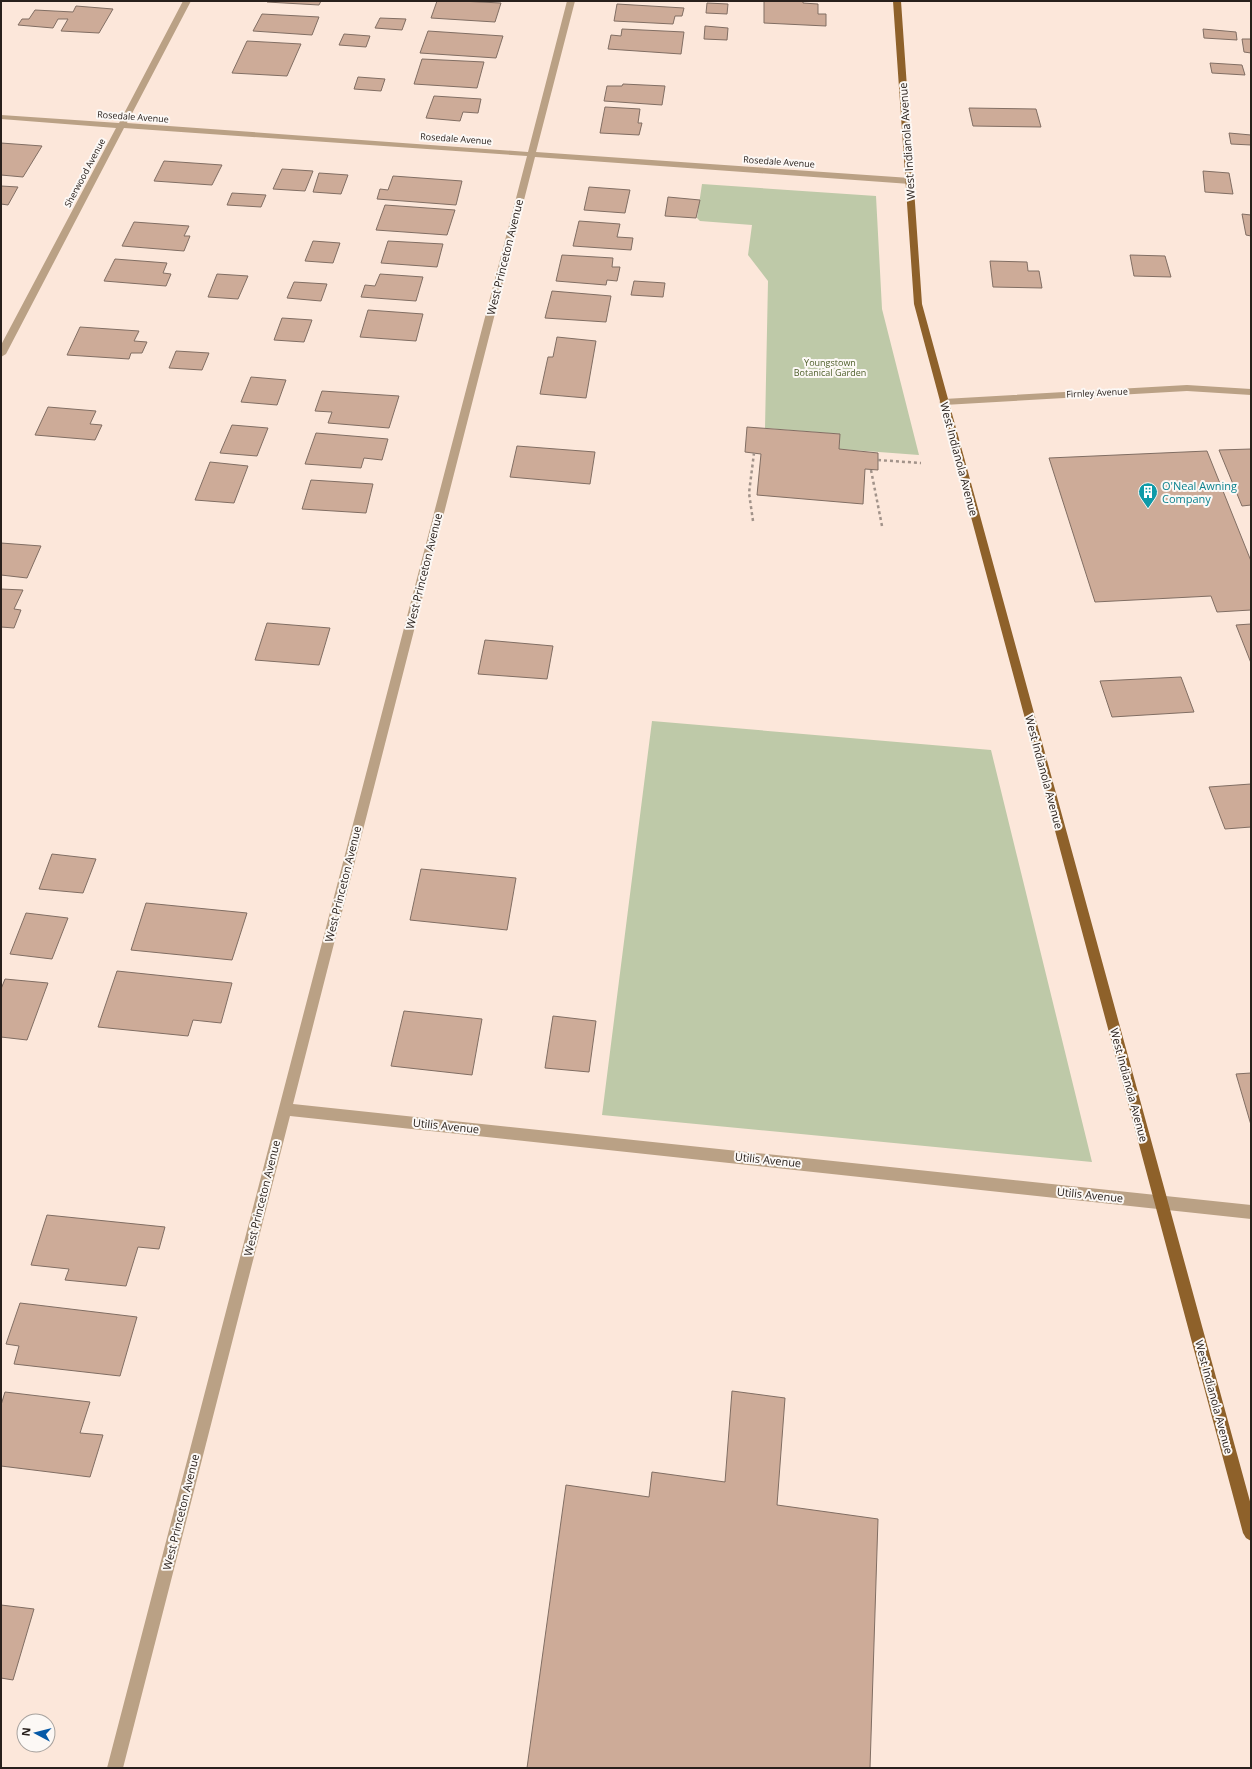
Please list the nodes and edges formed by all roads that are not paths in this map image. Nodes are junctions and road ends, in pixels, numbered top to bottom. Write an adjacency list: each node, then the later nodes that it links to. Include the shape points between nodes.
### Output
1 (187, 1): 5 (street, Sherwood Avenue)
2 (571, 1): 6 (street, West Princeton Avenue)
3 (897, 1): 7 (main road, West Indianola Avenue)
4 (1, 117): 5 (street, Rosedale Avenue)
5 (122, 126): 6 (street, Rosedale Avenue); 8 (street, Sherwood Avenue)
6 (532, 155): 7 (street, Rosedale Avenue); 11 (street, West Princeton Avenue)
7 (910, 181): 10 (main road, West Indianola Avenue, via 918,304)
8 (1, 354)
9 (1251, 392): 10 (street, Firnley Avenue, via 1187,388)
10 (944, 402): 12 (main road, West Indianola Avenue)
11 (285, 1109): 12 (street, Utilis Avenue); 15 (street, West Princeton Avenue)
12 (1162, 1203): 13 (street, Utilis Avenue); 14 (main road, West Indianola Avenue)
13 (1251, 1212)
14 (1251, 1533)
15 (115, 1768)

